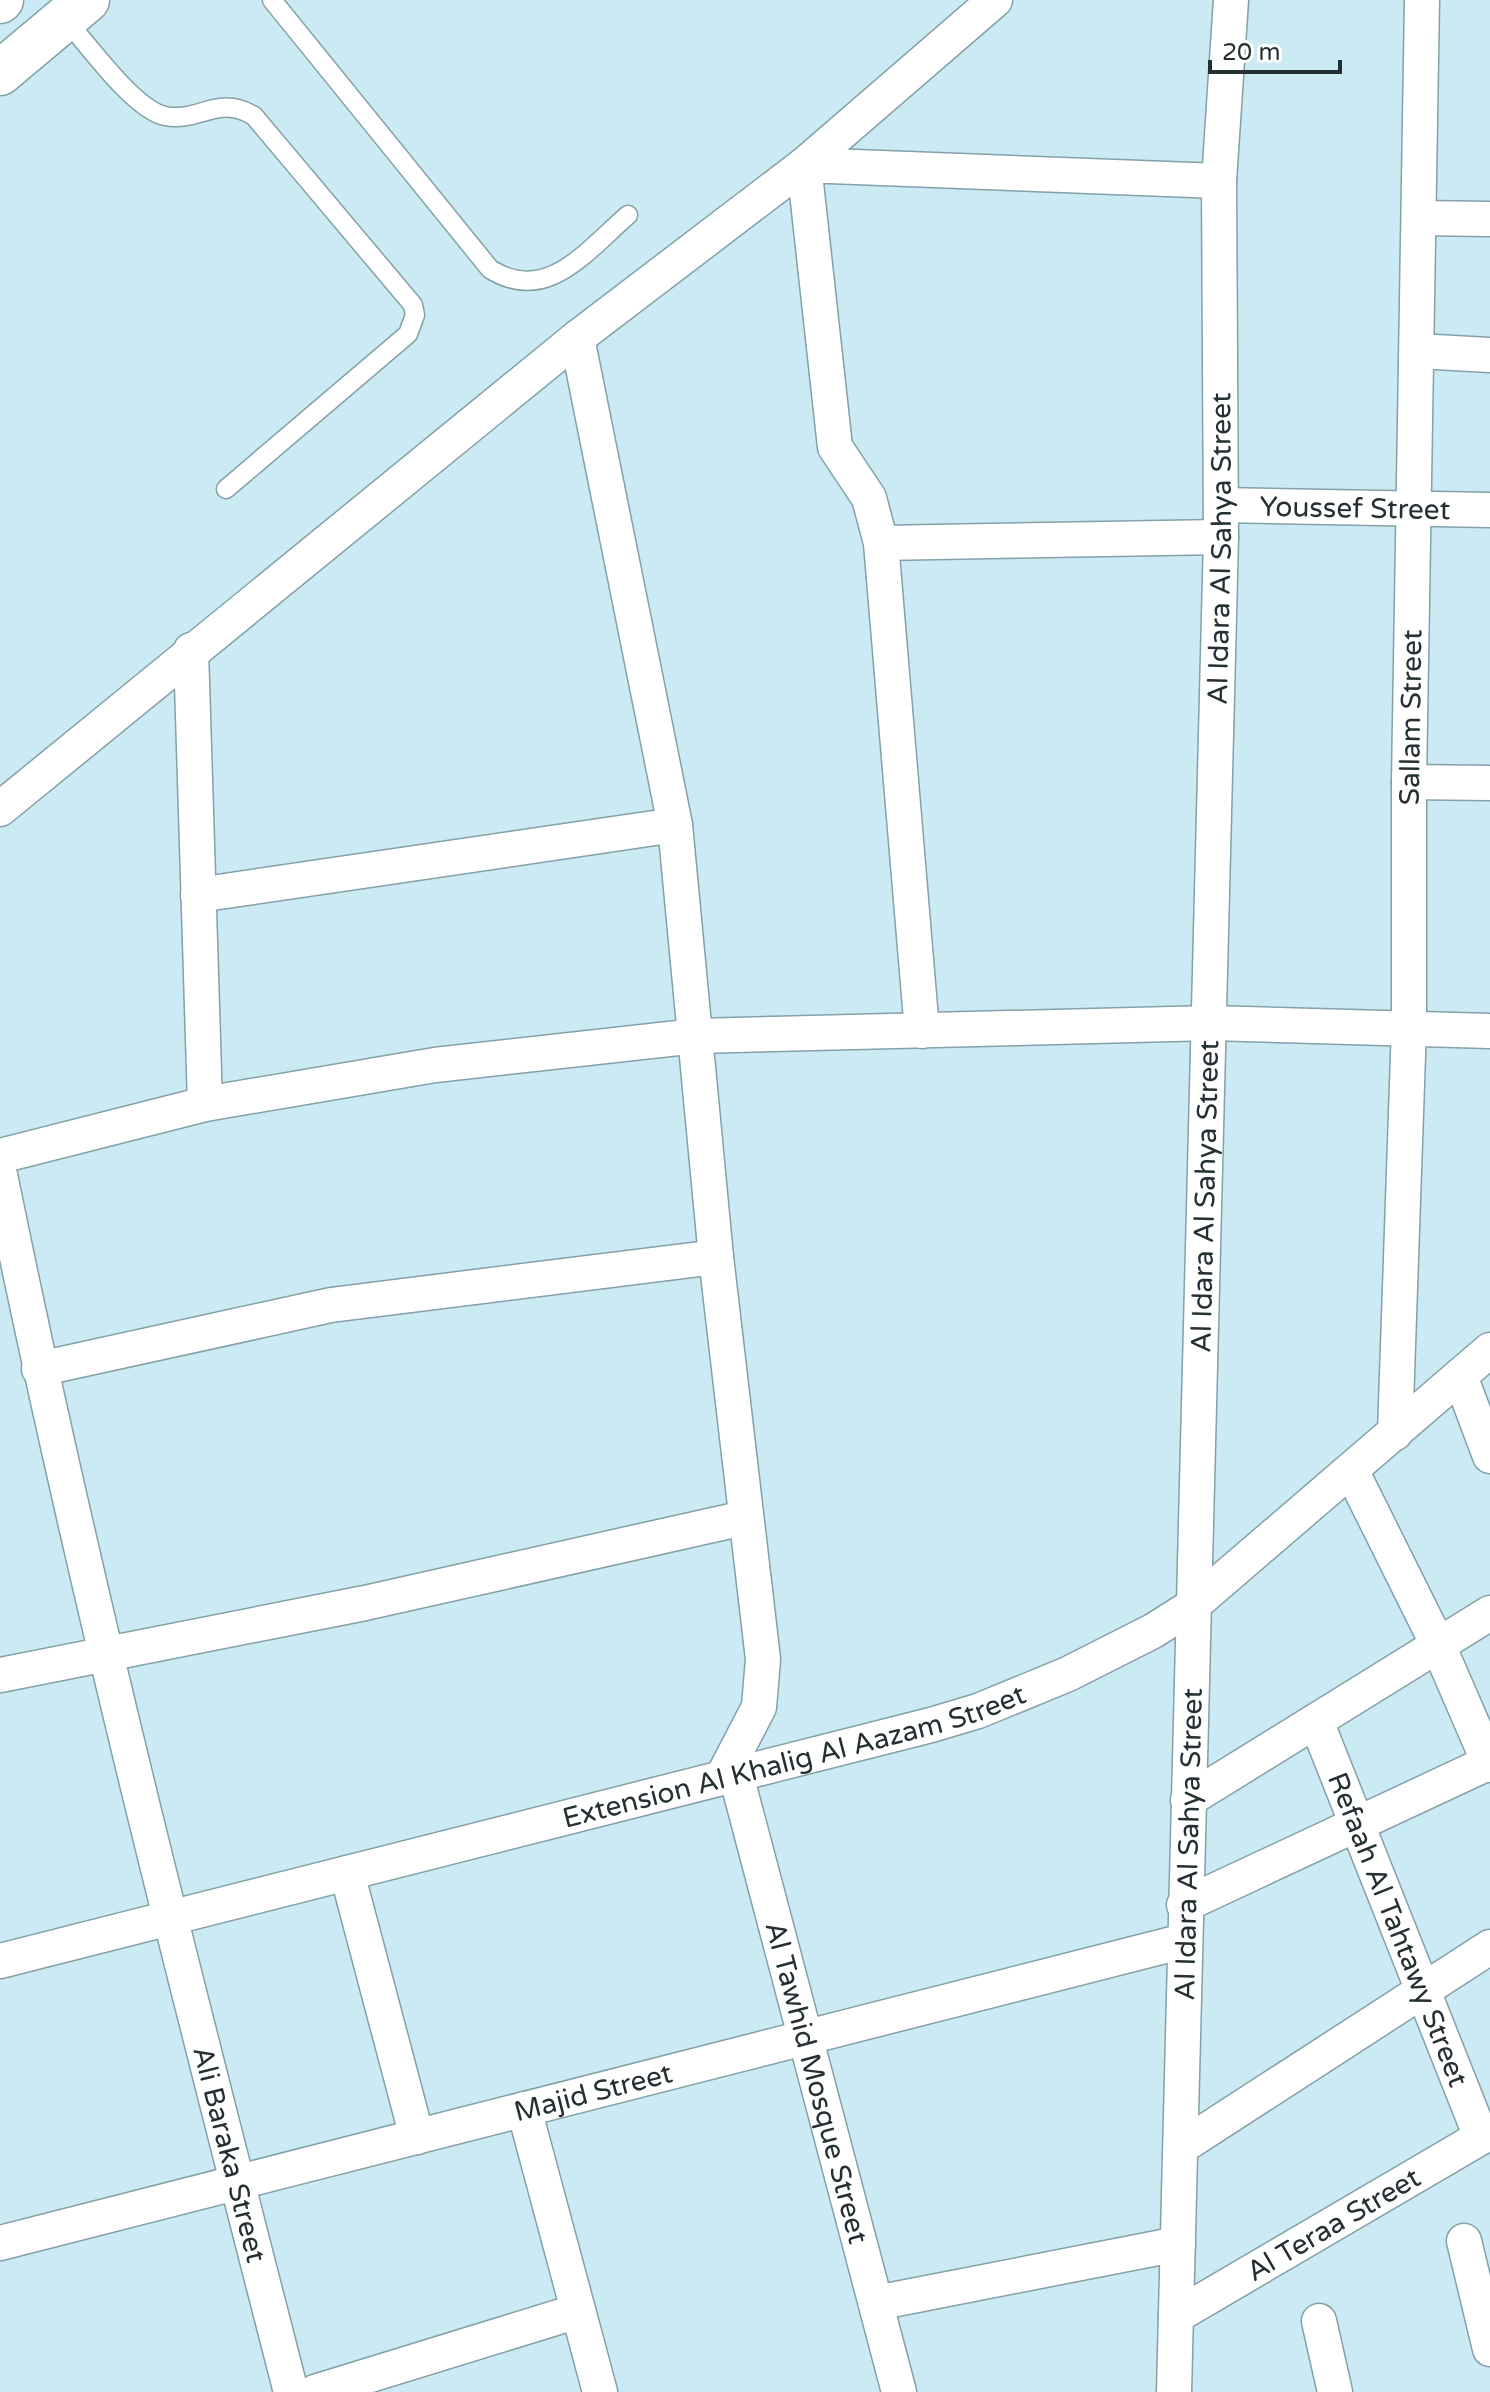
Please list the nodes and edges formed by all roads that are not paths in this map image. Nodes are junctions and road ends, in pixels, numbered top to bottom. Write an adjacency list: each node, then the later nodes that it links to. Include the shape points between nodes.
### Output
1 (272, 0): 9 (lane, via 490,269 506,279 524,283 558,274)
2 (995, 0): 7 (street)
3 (1231, 0): 8 (street, Al Idara Al Sahya Street)
4 (1422, 0): 10 (street, Sallam Street)
5 (76, 9): 6 (street); 15 (lane, via 150,111 176,117 229,106 254,116 413,305 408,334)
6 (0, 73)
7 (804, 165): 8 (street); 12 (street); 19 (street, via 835,447 869,498)
8 (1219, 181): 18 (street, Al Idara Al Sahya Street)
9 (628, 215)
10 (1419, 218): 11 (street); 13 (street, Sallam Street)
11 (1490, 219)
12 (577, 338): 20 (street); 24 (street)
13 (1417, 351): 14 (street); 16 (street, Sallam Street)
14 (1490, 355)
15 (226, 489)
16 (1414, 509): 17 (street, Youssef Street); 18 (street, Youssef Street); 21 (street, Sallam Street)
17 (1490, 510)
18 (1221, 521): 19 (street, Youssef Street); 26 (street, Al Idara Al Sahya Street)
19 (881, 543): 28 (street)
20 (191, 650): 23 (street); 25 (street)
21 (1409, 782): 22 (street); 27 (street, Sallam Street)
22 (1490, 783)
23 (0, 809)
24 (675, 825): 25 (street); 30 (street)
25 (198, 895): 31 (street)
26 (1211, 1023): 27 (street); 28 (street); 42 (street, Al Idara Al Sahya Street)
27 (1409, 1026): 29 (street); 38 (street, Sallam Street)
28 (922, 1031): 30 (street)
29 (1490, 1031)
30 (696, 1036): 31 (street, via 435,1065); 34 (street)
31 (205, 1104): 32 (street)
32 (0, 1156)
33 (0, 1175): 36 (street, Ali Baraka Street)
34 (716, 1257): 36 (street, via 331,1305); 41 (street)
35 (1490, 1350): 37 (street, Extension Al Khalig Al Aazam Street)
36 (39, 1369): 45 (street, Ali Baraka Street)
37 (1460, 1376): 38 (street, Extension Al Khalig Al Aazam Street); 39 (street)
38 (1395, 1433): 40 (street, Extension Al Khalig Al Aazam Street)
39 (1490, 1456)
40 (1351, 1470): 42 (street, Extension Al Khalig Al Aazam Street); 44 (street)
41 (744, 1518): 45 (street, via 365,1603); 49 (street, via 763,1659 759,1707)
42 (1191, 1607): 49 (street, Extension Al Khalig Al Aazam Street, via 1112,1653 978,1711); 50 (street, Al Idara Al Sahya Street)
43 (1490, 1613): 44 (street)
44 (1438, 1645): 47 (street); 48 (street)
45 (104, 1654): 46 (street); 54 (street, Ali Baraka Street)
46 (0, 1675)
47 (1316, 1721): 50 (street); 51 (street, Refaah Al Tahtawy Street)
48 (1490, 1763): 51 (street)
49 (730, 1775): 52 (street, Extension Al Khalig Al Aazam Street); 59 (street, Al Tawhid Mosque Street)
50 (1188, 1800): 53 (street, Al Idara Al Sahya Street)
51 (1357, 1824): 53 (street); 58 (street, Refaah Al Tahtawy Street)
52 (347, 1873): 54 (street, Extension Al Khalig Al Aazam Street); 62 (street)
53 (1184, 1905): 55 (street, Al Idara Al Sahya Street)
54 (168, 1919): 57 (street, Extension Al Khalig Al Aazam Street); 64 (street, Ali Baraka Street)
55 (1184, 1941): 59 (street, Majid Street); 63 (street, Al Idara Al Sahya Street)
56 (1490, 1947): 58 (street)
57 (0, 1961)
58 (1423, 1991): 61 (street, Refaah Al Tahtawy Street); 63 (street)
59 (806, 2038): 60 (street, Majid Street); 68 (street, Al Tawhid Mosque Street)
60 (524, 2109): 62 (street, Majid Street); 69 (street)
61 (1485, 2135): 70 (street, Al Teraa Street)
62 (417, 2137): 64 (street, Majid Street)
63 (1181, 2147): 67 (street, Al Idara Al Sahya Street)
64 (237, 2182): 66 (street, Majid Street); 73 (street, Ali Baraka Street)
65 (1464, 2241): 72 (street)
66 (0, 2243)
67 (1178, 2244): 68 (street); 70 (street, Al Idara Al Sahya Street)
68 (876, 2303): 76 (street, Al Tawhid Mosque Street)
69 (578, 2311): 74 (street); 75 (street)
70 (1176, 2316): 77 (street, Al Idara Al Sahya Street)
71 (1319, 2321): 78 (street)
72 (1490, 2349)
73 (291, 2392)
74 (315, 2392)
75 (600, 2392)
76 (899, 2392)
77 (1174, 2392)
78 (1335, 2392)

